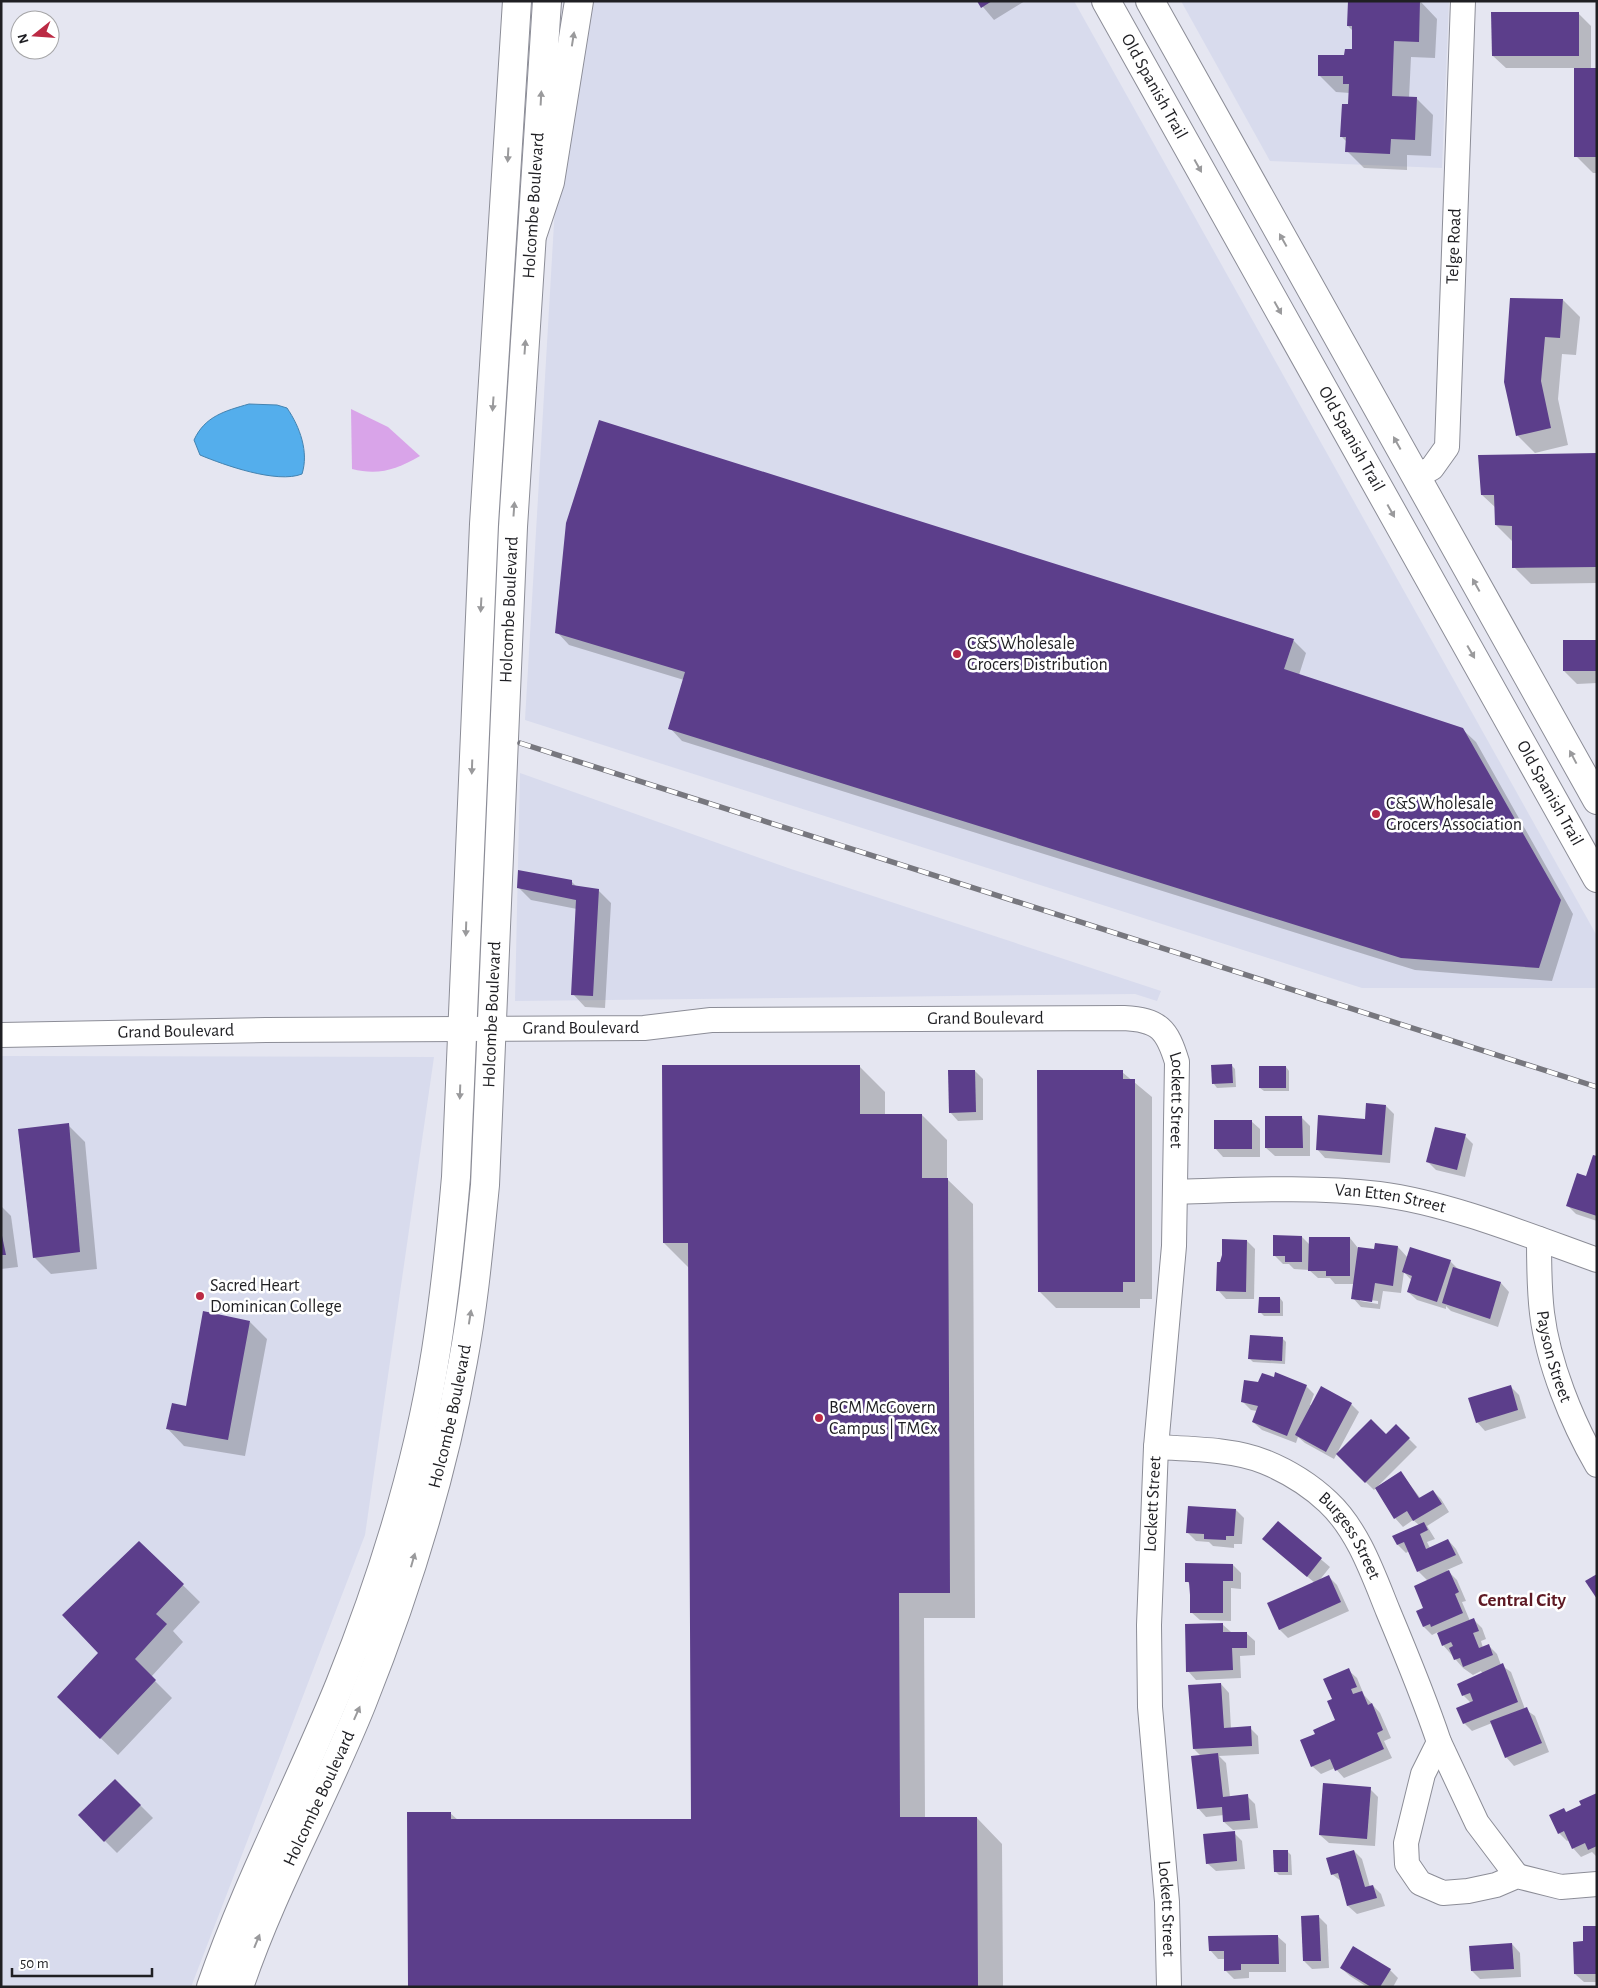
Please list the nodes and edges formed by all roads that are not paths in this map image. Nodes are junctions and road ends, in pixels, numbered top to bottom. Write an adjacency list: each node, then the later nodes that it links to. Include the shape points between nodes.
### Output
1 (517, 1): 20 (main road, Holcombe Boulevard, one-way to 20, via 485,517)
2 (547, 1): 9 (main road, Holcombe Boulevard, one-way to 2)
3 (579, 1): 9 (main road, one-way to 3, via 550,182)
4 (1106, 1): 8 (main road, Old Spanish Trail)
5 (1150, 1): 7 (main road)
6 (1463, 1): 12 (street, Telge Road, via 1447,446 1432,468)
7 (1187, 69): 8 (main road); 10 (main road, one-way to 7)
8 (1155, 88): 11 (main road, Old Spanish Trail, one-way to 11)
9 (533, 234): 21 (main road, Holcombe Boulevard, one-way to 9, via 513,527)
10 (1332, 328): 11 (main road); 12 (main road, one-way to 10)
11 (1300, 347): 14 (main road, Old Spanish Trail, one-way to 14)
12 (1416, 477): 13 (main road)
13 (1437, 515): 14 (main road); 15 (main road, one-way to 13)
14 (1404, 534): 16 (main road, Old Spanish Trail, one-way to 16)
15 (1557, 727): 16 (main road); 17 (main road, one-way to 15)
16 (1524, 746): 18 (main road, Old Spanish Trail)
17 (1597, 800)
18 (1596, 875)
19 (1158, 1026): 21 (street, Grand Boulevard, via 1144,1019 1124,1018 711,1020 644,1028); 23 (street, Lockett Street, via 1170,1040 1177,1062)
20 (462, 1029): 21 (street, Grand Boulevard); 22 (street, Grand Boulevard); 31 (main road, Holcombe Boulevard, one-way to 31, via 456,1177 448,1265 436,1353 414,1456 381,1572 340,1684 245,1898)
21 (491, 1030): 32 (main road, Holcombe Boulevard, one-way to 21, via 274,1899 362,1704 408,1579 441,1466 463,1362 476,1273 485,1185)
22 (1, 1035)
23 (1175, 1192): 24 (street, Van Etten Street, via 1297,1190 1381,1194 1443,1208); 26 (street, Lockett Street, via 1174,1246)
24 (1540, 1239): 25 (street, Van Etten Street); 27 (street, Payson Street, via 1542,1315 1552,1357 1584,1444)
25 (1597, 1260)
26 (1156, 1447): 28 (street, Burgess Street, via 1220,1452 1263,1461 1301,1480 1329,1503 1353,1534 1367,1560 1424,1696); 33 (street, Lockett Street, via 1149,1615 1150,1707 1164,1866)
27 (1597, 1465)
28 (1439, 1742): 29 (street, Burgess Street, via 1477,1823); 29 (street, via 1423,1774 1406,1843 1407,1864 1420,1884 1443,1893 1496,1885)
29 (1518, 1876): 30 (street, via 1561,1887)
30 (1597, 1884)
31 (210, 1987)
32 (239, 1987)
33 (1169, 1987)

